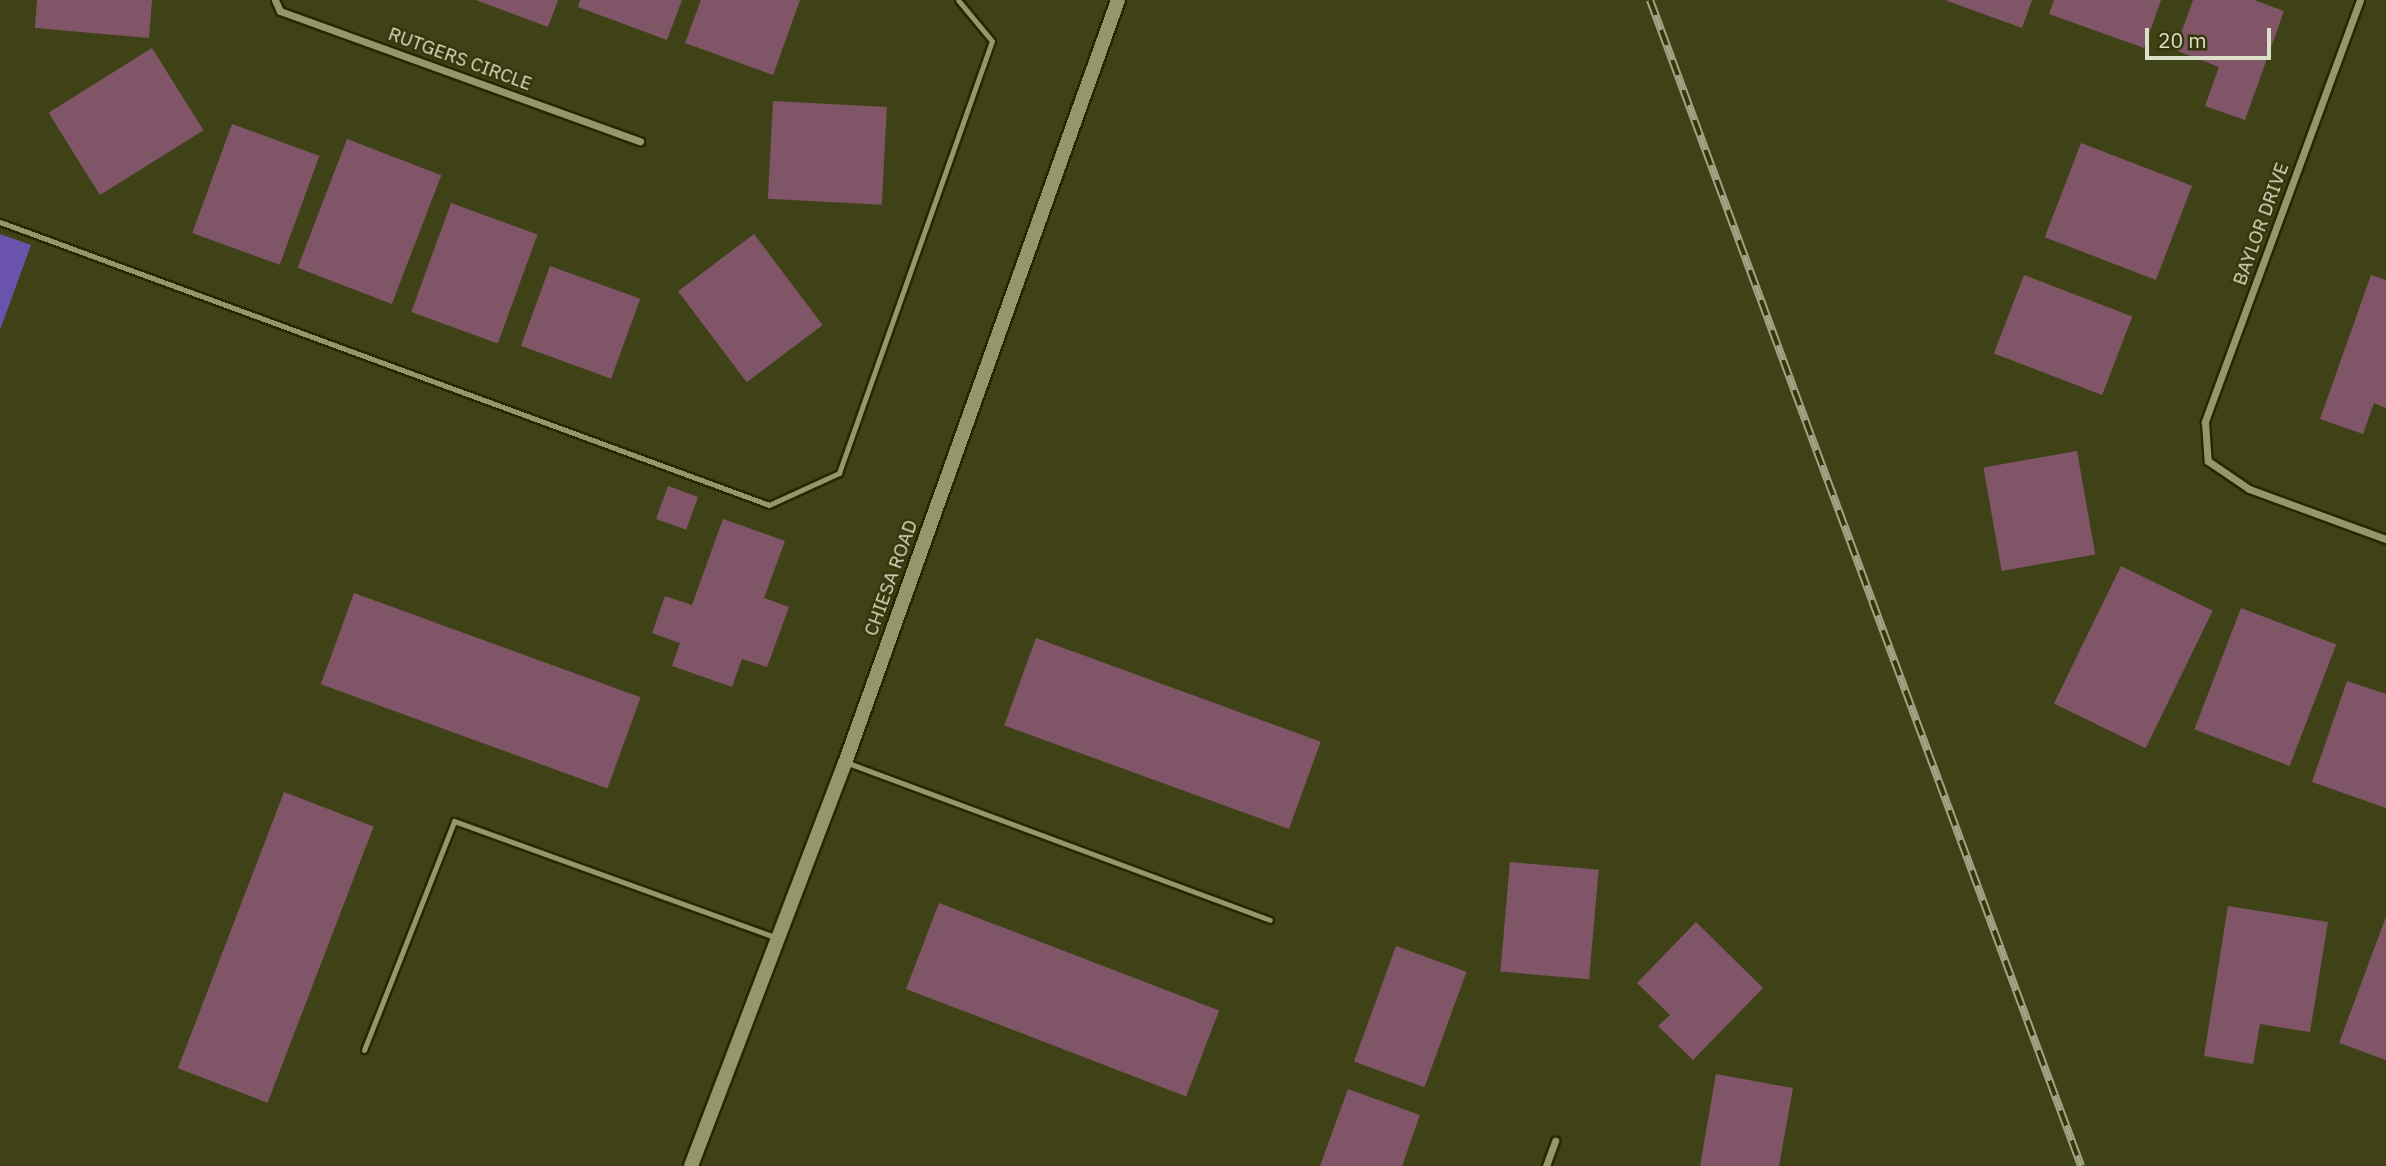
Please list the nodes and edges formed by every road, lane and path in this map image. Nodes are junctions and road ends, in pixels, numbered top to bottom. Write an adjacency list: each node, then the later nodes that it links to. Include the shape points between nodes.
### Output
1 (275, 0): 5 (street, RUTGERS CIRCLE, via 280,10)
2 (958, 0): 6 (lane, via 992,41 839,473 769,505)
3 (1118, 0): 8 (main road, CHIESA ROAD)
4 (2360, 0): 7 (street, BAYLOR DRIVE, via 2205,422 2208,461 2249,489)
5 (640, 141)
6 (0, 222)
7 (2386, 539)
8 (845, 762): 9 (lane); 10 (main road, CHIESA ROAD)
9 (1270, 920)
10 (780, 939): 11 (lane, via 454,821); 13 (main road, CHIESA ROAD)
11 (364, 1050)
12 (1555, 1141): 14 (street)
13 (691, 1166)
14 (1546, 1166)

